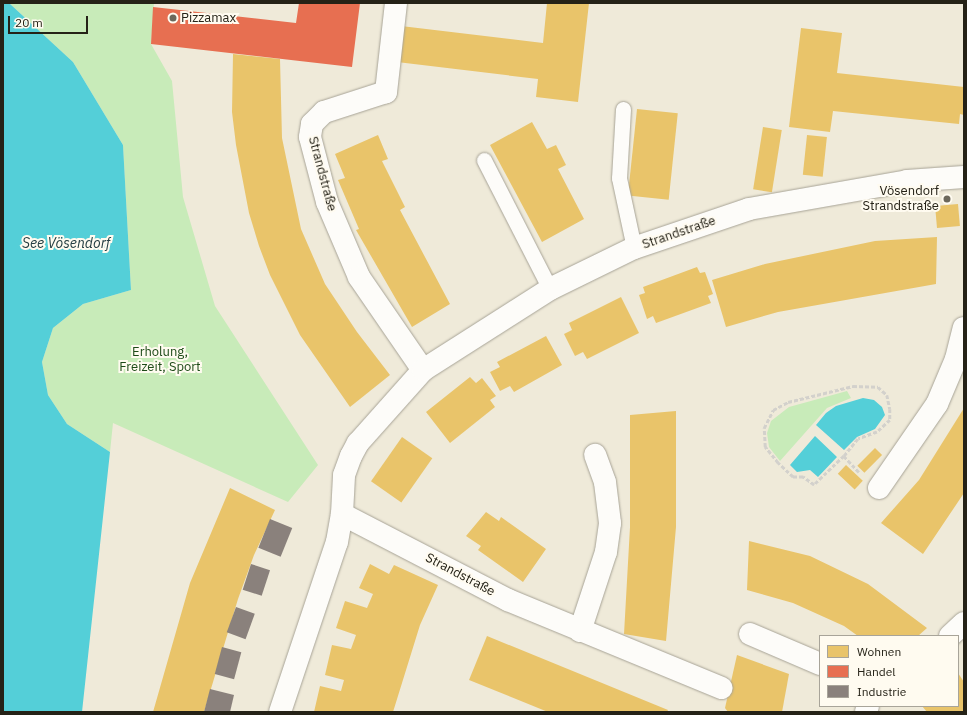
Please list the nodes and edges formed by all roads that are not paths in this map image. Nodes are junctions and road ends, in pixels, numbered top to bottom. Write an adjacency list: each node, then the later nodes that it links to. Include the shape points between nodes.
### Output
1 (396, 3): 8 (street, Strandstraße, via 386,92 324,112 312,124 310,137 327,202 359,277)
2 (623, 108): 5 (lane, via 619,178)
3 (484, 160): 6 (lane)
4 (964, 177): 5 (street, Strandstraße, via 907,180 749,209)
5 (634, 248): 6 (street, Strandstraße)
6 (550, 289): 8 (street, Strandstraße)
7 (964, 328): 10 (street, via 956,359 937,404)
8 (423, 370): 11 (street, Strandstraße, via 358,443 344,475)
9 (595, 455): 13 (street, via 605,482 610,523 606,552)
10 (871, 482)
11 (342, 514): 13 (street, Strandstraße, via 508,600); 18 (street, Strandstraße, via 336,542)
12 (964, 623): 15 (street)
13 (580, 631): 17 (street, Strandstraße)
14 (750, 634): 16 (street)
15 (951, 635)
16 (819, 664)
17 (722, 688)
18 (280, 712)

